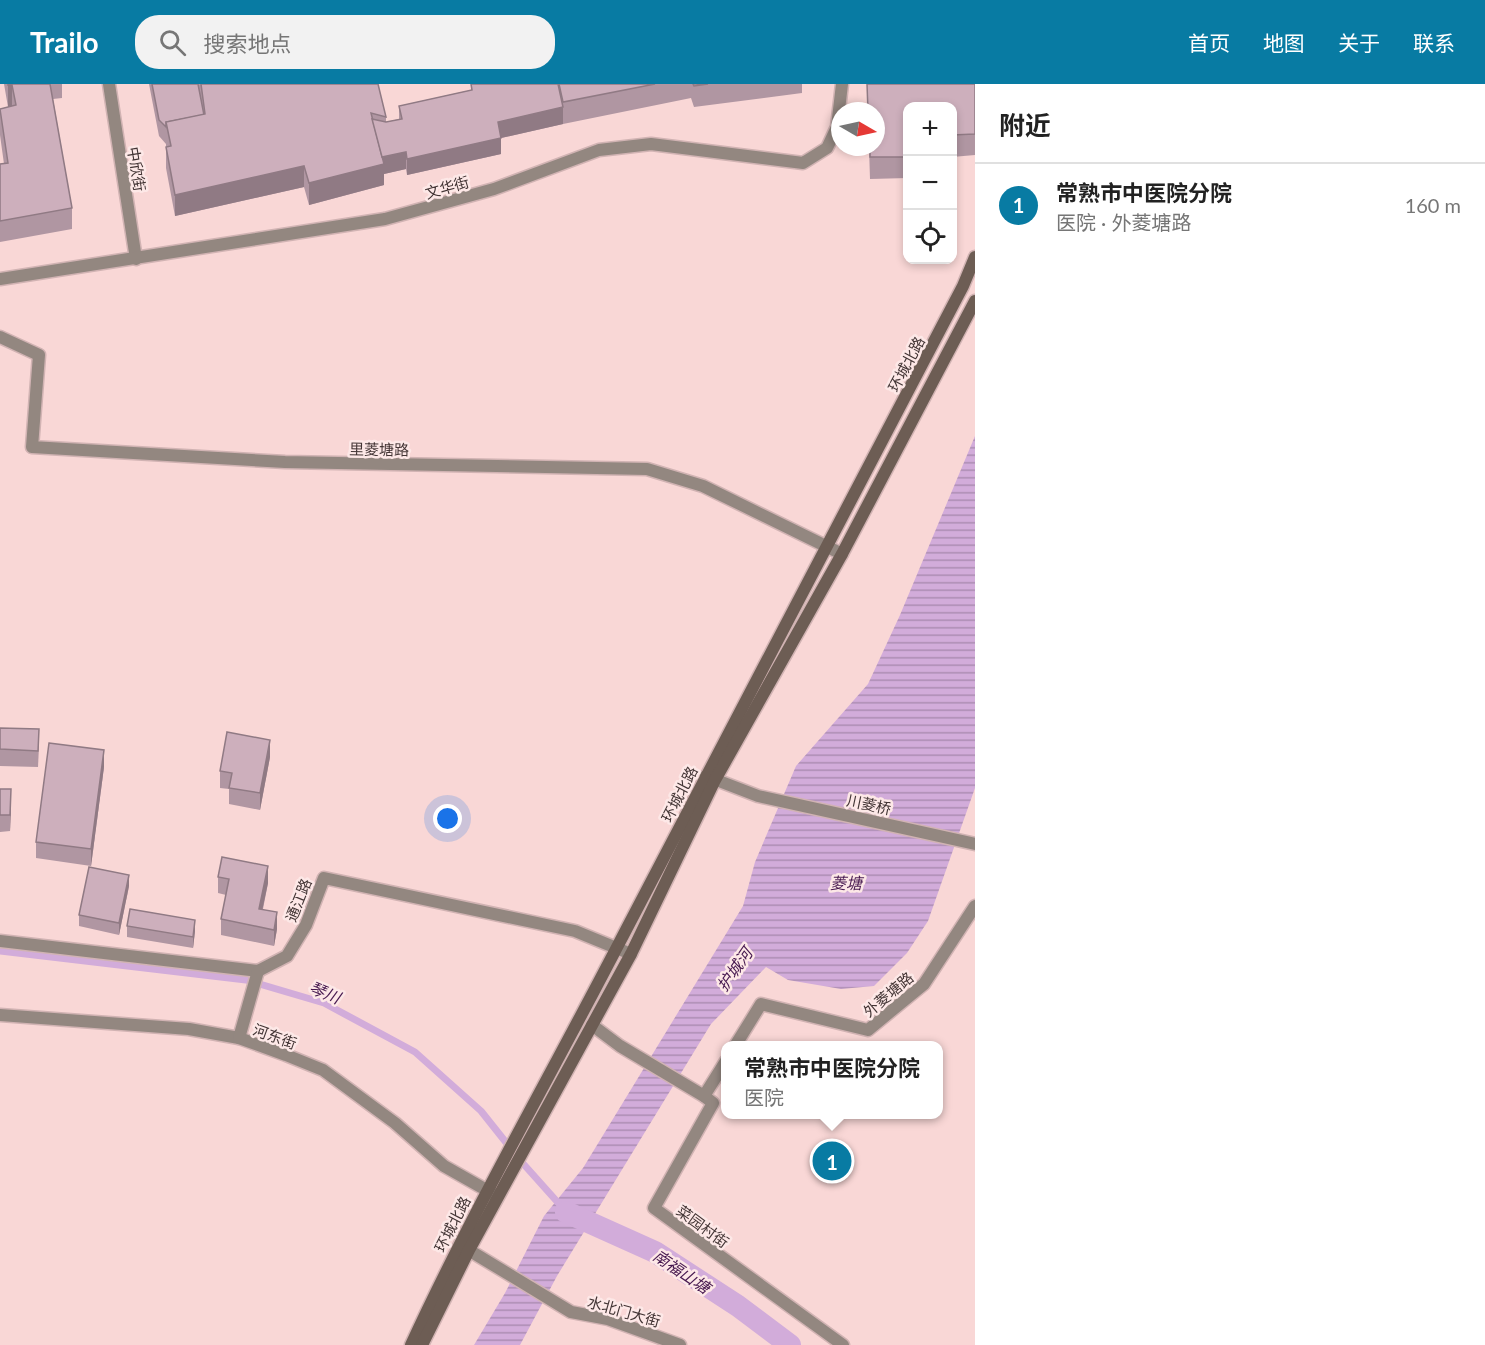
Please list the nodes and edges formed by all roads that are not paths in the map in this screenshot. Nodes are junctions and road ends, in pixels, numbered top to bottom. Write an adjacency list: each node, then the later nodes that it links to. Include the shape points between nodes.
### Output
1 (109, 84): 4 (street, 中欣街)
2 (842, 84): 4 (street, 文华街, via 837,127 827,148 803,164 651,144 599,150 494,189 385,219)
3 (975, 257): 8 (main road, 环城北路)
4 (136, 259): 5 (street, 文华街)
5 (0, 279)
6 (975, 301): 9 (main road, 环城北路)
7 (0, 337): 8 (street, 里菱塘路, via 39,355 32,447 285,462 647,469 703,486)
8 (828, 546): 9 (street, 里菱塘路); 10 (main road, 环城北路)
9 (842, 554): 10 (main road, 环城北路)
10 (710, 778): 11 (street, 川菱桥, via 758,796); 14 (main road, 环城北路); 15 (main road, 环城北路)
11 (974, 844)
12 (975, 906): 20 (street, 外菱塘路, via 924,984 868,1030 761,1004)
13 (0, 941): 16 (street)
14 (617, 948): 15 (street, 通江路); 16 (street, 通江路, via 575,932 324,878 306,925 287,956); 23 (main road, 环城北路)
15 (631, 954): 18 (main road, 环城北路)
16 (258, 971): 19 (street)
17 (0, 1015): 19 (street, 河东街, via 189,1029)
18 (592, 1025): 22 (street); 23 (main road, 环城北路)
19 (239, 1038): 25 (street, 河东街, via 323,1070 395,1123 444,1166)
20 (738, 1041)
21 (721, 1069): 22 (street)
22 (704, 1096): 31 (street, 菜园村街, via 713,1103 654,1209)
23 (531, 1122): 24 (main road, 环城北路)
24 (507, 1167): 25 (main road, 环城北路); 26 (main road, 环城北路)
25 (487, 1190): 26 (street, 河东街); 27 (main road, 环城北路)
26 (498, 1197): 27 (main road, 环城北路)
27 (463, 1247): 28 (main road, 环城北路); 29 (main road, 环城北路); 30 (street, 水北门大街, via 571,1312 608,1319)
28 (411, 1345)
29 (422, 1345)
30 (680, 1345)
31 (843, 1345)

